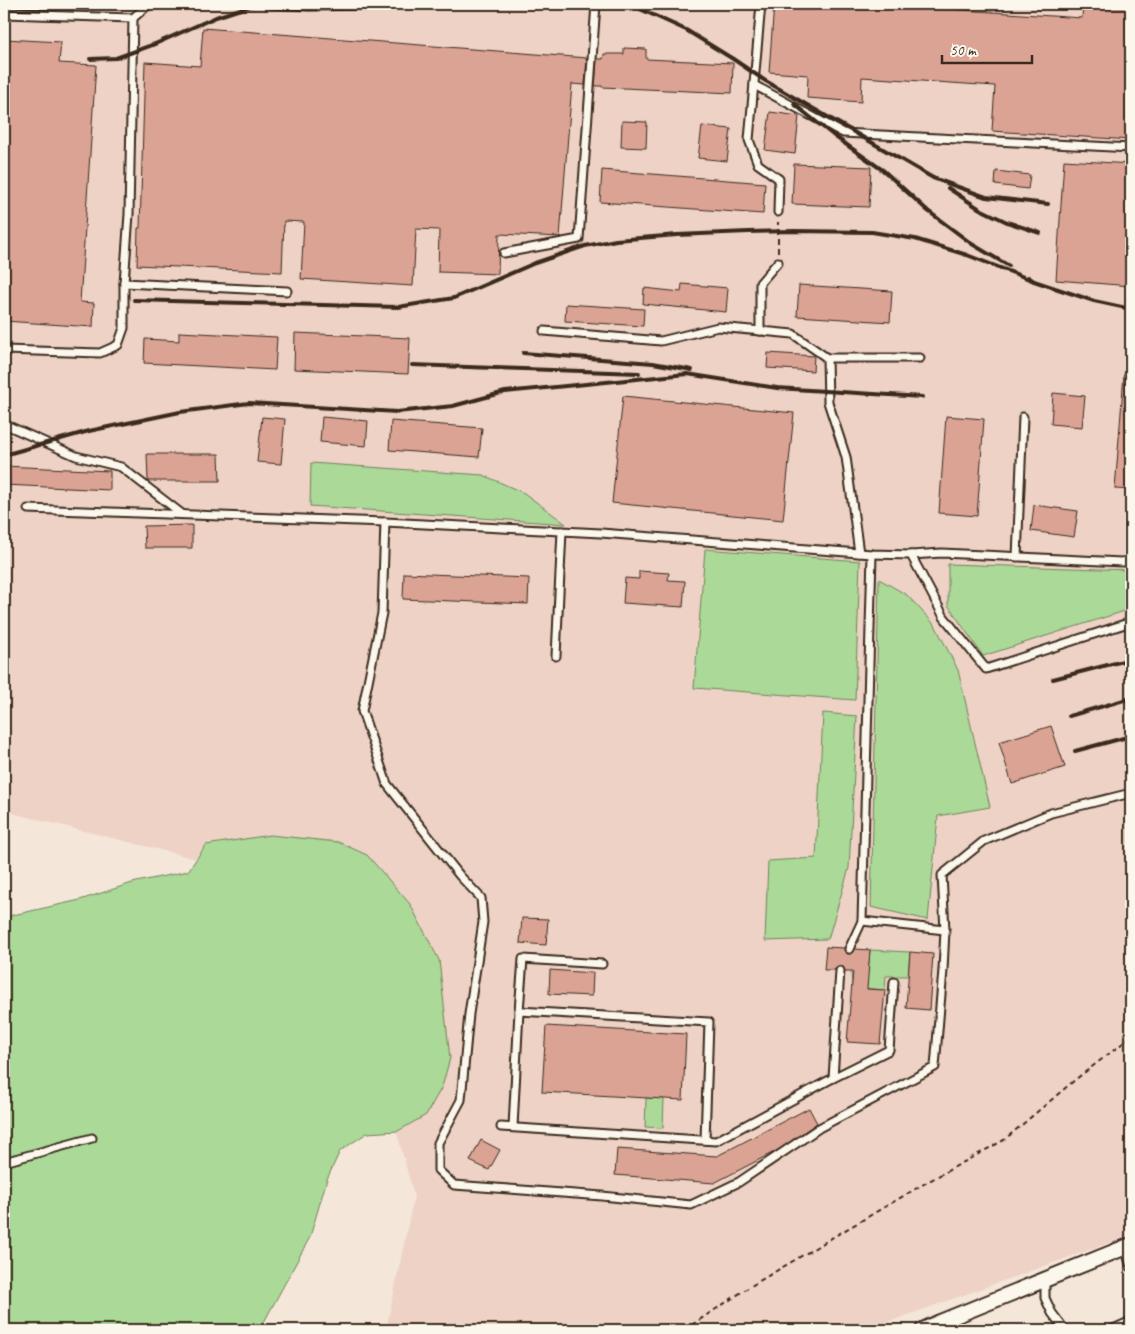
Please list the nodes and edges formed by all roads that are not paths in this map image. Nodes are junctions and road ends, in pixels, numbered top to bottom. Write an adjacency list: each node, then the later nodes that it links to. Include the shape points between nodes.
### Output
1 (149, 4): 8 (lane)
2 (272, 4): 6 (lane)
3 (418, 4): 6 (lane)
4 (596, 4): 12 (lane, via 579,239)
5 (761, 4): 9 (lane)
6 (309, 5)
7 (4, 14): 8 (lane)
8 (133, 18): 14 (lane)
9 (754, 85): 10 (lane, via 844,133); 11 (lane, via 749,140 758,164 779,179)
10 (1131, 148)
11 (778, 212)
12 (504, 254)
13 (778, 262): 16 (lane, via 760,283)
14 (124, 283): 15 (lane); 18 (lane, via 124,328 118,345 100,353)
15 (287, 291)
16 (760, 330): 17 (lane, via 718,327 661,341); 19 (lane, via 793,334)
17 (544, 331)
18 (4, 350)
19 (827, 358): 20 (lane); 27 (lane, via 828,402 846,457)
20 (920, 358)
21 (1024, 417): 30 (lane)
22 (4, 424): 24 (lane, via 76,456 121,466)
23 (28, 509): 24 (lane)
24 (182, 514): 25 (lane)
25 (385, 522): 26 (lane); 36 (lane, via 382,613 362,711 387,784 480,898 483,922 469,1014 461,1100 438,1143 438,1170 454,1185 691,1205 739,1182 819,1128 935,1067)
26 (562, 531): 27 (lane); 33 (lane)
27 (859, 553): 28 (lane)
28 (872, 554): 29 (lane); 35 (lane)
29 (910, 555): 30 (lane, via 942,553); 32 (lane, via 944,617 986,669)
30 (1016, 557): 31 (lane)
31 (1131, 560)
32 (1131, 622)
33 (556, 656)
34 (1131, 793): 36 (lane, via 1051,813 984,841 942,875)
35 (862, 921): 36 (lane); 37 (lane)
36 (945, 930)
37 (849, 949)
38 (602, 964): 41 (lane, via 523,959)
39 (840, 971): 42 (lane)
40 (894, 982): 42 (lane, via 889,1050)
41 (519, 1011): 44 (lane); 46 (lane, via 709,1022)
42 (833, 1078): 46 (lane, via 716,1141)
43 (501, 1126): 44 (lane)
44 (513, 1127): 46 (lane)
45 (92, 1138): 47 (lane)
46 (705, 1140)
47 (4, 1162)
48 (1128, 1246): 49 (lane); 50 (street)
49 (1131, 1267)
50 (1045, 1280): 52 (street); 54 (lane, via 1045,1298)
51 (1131, 1321): 55 (lane)
52 (940, 1326): 53 (street)
53 (924, 1330)
54 (1065, 1330)
55 (1111, 1330)

